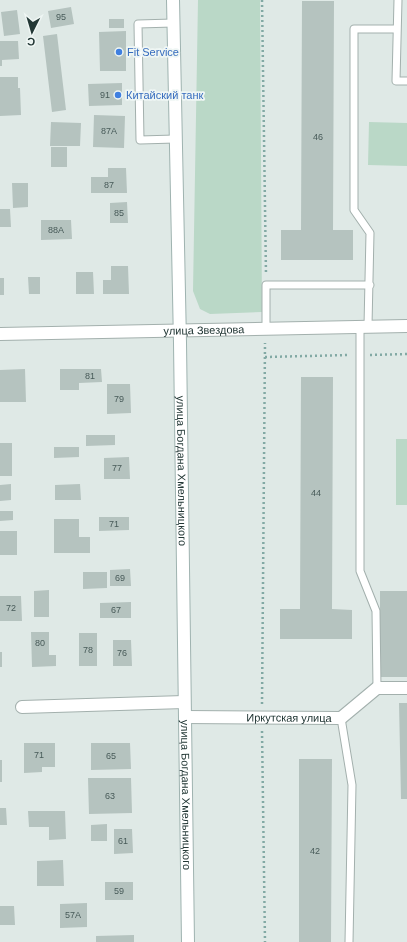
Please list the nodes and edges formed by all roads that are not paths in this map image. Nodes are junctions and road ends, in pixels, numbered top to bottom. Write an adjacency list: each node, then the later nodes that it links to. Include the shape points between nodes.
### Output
1 (173, 0): 3 (main road, улица Богдана Хмельницкого)
2 (398, 0): 4 (lane)
3 (173, 23): 6 (main road, улица Богдана Хмельницкого); 6 (lane, via 138,24 138,32 140,140)
4 (397, 29): 5 (lane, via 396,81); 7 (lane, via 354,29 354,210 370,233)
5 (407, 81)
6 (175, 139): 11 (main road, улица Богдана Хмельницкого)
7 (370, 285): 8 (lane); 10 (lane, via 266,285)
8 (364, 326): 9 (main road, улица Звездова); 10 (main road, улица Звездова); 13 (lane, via 360,355 360,571 376,611)
9 (407, 326)
10 (266, 328): 11 (main road, улица Звездова)
11 (179, 330): 12 (main road, улица Звездова); 15 (main road, улица Богдана Хмельницкого)
12 (0, 334)
13 (377, 688): 14 (main road); 18 (main road, Иркутская улица)
14 (407, 688)
15 (184, 702): 16 (main road); 17 (main road, улица Богдана Хмельницкого)
16 (22, 707)
17 (184, 717): 18 (main road, Иркутская улица); 19 (main road, улица Богдана Хмельницкого)
18 (341, 718): 20 (lane, via 352,785)
19 (188, 942)
20 (349, 942)

